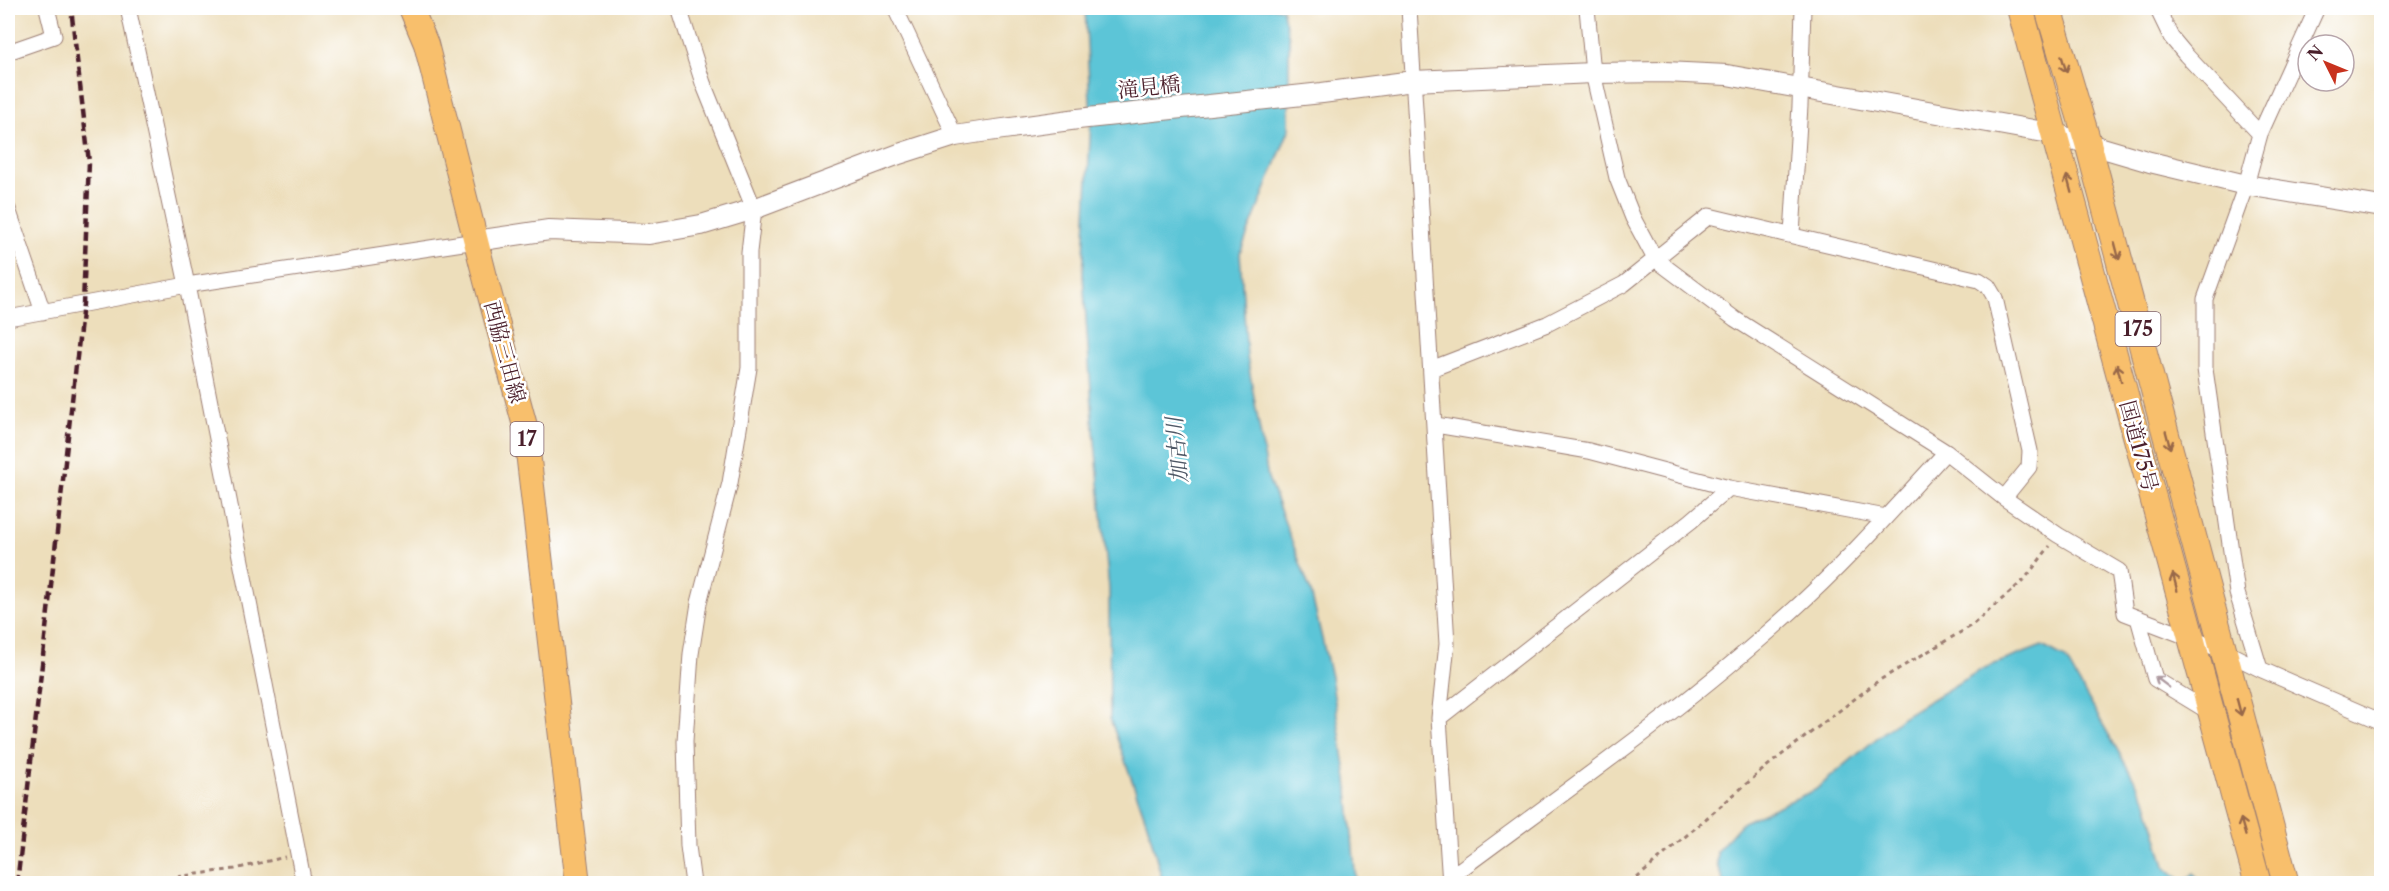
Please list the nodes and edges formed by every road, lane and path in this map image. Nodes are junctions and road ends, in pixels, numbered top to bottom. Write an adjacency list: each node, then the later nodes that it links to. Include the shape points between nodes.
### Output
1 (47, 8): 13 (street, via 54,36)
2 (128, 8): 28 (street)
3 (411, 8): 26 (main road, 西脇三田線 / 17, via 426,44)
4 (679, 8): 24 (street, via 703,82)
5 (896, 8): 19 (street)
6 (1409, 8): 15 (street)
7 (1587, 8): 14 (street)
8 (1803, 8): 16 (street)
9 (2020, 8): 17 (highway, 国道175号 / 175)
10 (2048, 8): 20 (highway, 国道175号 / 175, one-way to 20)
11 (2157, 8): 18 (street, via 2171,37)
12 (2317, 8): 18 (street)
13 (8, 52)
14 (1593, 72): 15 (street, 滝見橋); 16 (street, 滝見橋, via 1727,75); 27 (street, via 1617,178)
15 (1413, 81): 19 (street, 滝見橋, via 1078,118); 31 (street)
16 (1799, 88): 17 (street, 滝見橋); 25 (street)
17 (2055, 134): 20 (street, 滝見橋); 39 (highway, 国道175号 / 175, one-way to 17)
18 (2260, 134): 21 (street)
19 (955, 136): 24 (street, 滝見橋)
20 (2088, 143): 21 (street, 滝見橋); 40 (highway, 国道175号 / 175, one-way to 40)
21 (2246, 185): 22 (street, 滝見橋); 41 (street, via 2205,298 2205,369 2237,593)
22 (2382, 207)
23 (8, 209): 29 (street)
24 (754, 209): 26 (street, 滝見橋, via 701,225 649,234 549,230); 50 (street, via 749,252 749,368 730,483 699,603 691,654 685,741)
25 (1792, 234): 27 (street, via 1709,216); 35 (street, via 1979,280 1988,286 1995,298 2030,451 2029,467)
26 (476, 242): 28 (street); 49 (main road, 西脇三田線 / 17, via 525,426)
27 (1655, 259): 31 (street, via 1624,284 1547,324); 33 (street, via 1734,319)
28 (187, 285): 29 (street); 45 (street)
29 (43, 312): 30 (street)
30 (8, 318)
31 (1431, 369): 32 (street)
32 (1436, 425): 34 (street, via 1589,451); 43 (street, via 1448,644)
33 (1946, 452): 35 (street); 36 (street)
34 (1729, 488): 36 (street); 43 (street)
35 (2004, 498): 37 (street)
36 (1886, 517): 46 (street, via 1773,627 1685,700)
37 (2058, 535): 38 (street, via 2119,571 2125,613); 51 (path, via 2024,580 1971,626 1878,681 1795,744)
38 (2138, 618): 39 (street); 42 (street, one-way to 38, via 2155,679)
39 (2190, 638): 40 (street); 42 (highway, 国道175号 / 175)
40 (2224, 651): 41 (street); 53 (highway, 国道175号 / 175, one-way to 53)
41 (2260, 669): 44 (street)
42 (2211, 713): 52 (highway, 国道175号 / 175, one-way to 42)
43 (1439, 718): 46 (street)
44 (2382, 723)
45 (298, 854): 47 (path, via 235,869); 48 (street)
46 (1449, 881)
47 (124, 884)
48 (304, 884)
49 (578, 884)
50 (693, 884)
51 (1630, 884)
52 (2258, 884)
53 (2286, 884)

